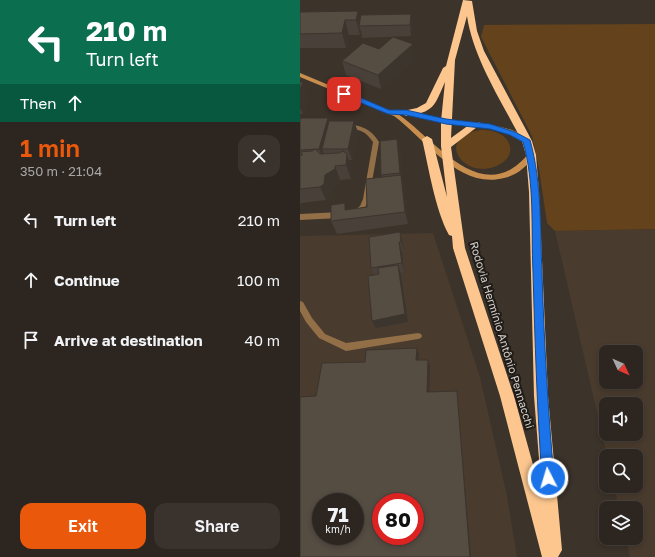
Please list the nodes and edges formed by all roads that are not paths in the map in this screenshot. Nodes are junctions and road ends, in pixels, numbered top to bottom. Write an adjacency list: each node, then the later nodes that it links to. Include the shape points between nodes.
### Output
1 (467, 0): 2 (highway, Rodovia Hermínio Antônio Pennacchi); 10 (highway, Rodovia Hermínio Antônio Pennacchi, via 480,51)
2 (451, 60): 5 (highway, via 430,105 419,112); 6 (highway, Rodovia Hermínio Antônio Pennacchi)
3 (300, 76): 4 (main road)
4 (388, 112): 5 (main road); 9 (main road, via 406,122)
5 (406, 112): 6 (main road)
6 (446, 121): 7 (main road); 11 (highway, Rodovia Hermínio Antônio Pennacchi)
7 (476, 124): 10 (main road, via 502,130); 11 (highway)
8 (340, 126): 13 (lane, via 356,126 370,132 376,142 366,199 362,208 351,215)
9 (427, 139): 11 (main road); 14 (highway, via 446,213)
10 (527, 140): 12 (highway, Rodovia Hermínio Antônio Pennacchi)
11 (447, 152): 12 (main road, via 470,174 493,178 507,175 522,167); 14 (highway, Rodovia Hermínio Antônio Pennacchi)
12 (531, 155): 18 (highway, Rodovia Hermínio Antônio Pennacchi, via 536,223 541,396)
13 (300, 217)
14 (459, 248): 17 (highway, Rodovia Hermínio Antônio Pennacchi, via 507,396)
15 (300, 304): 16 (lane, via 322,336 346,347)
16 (418, 336)
17 (550, 557)
18 (555, 557)

